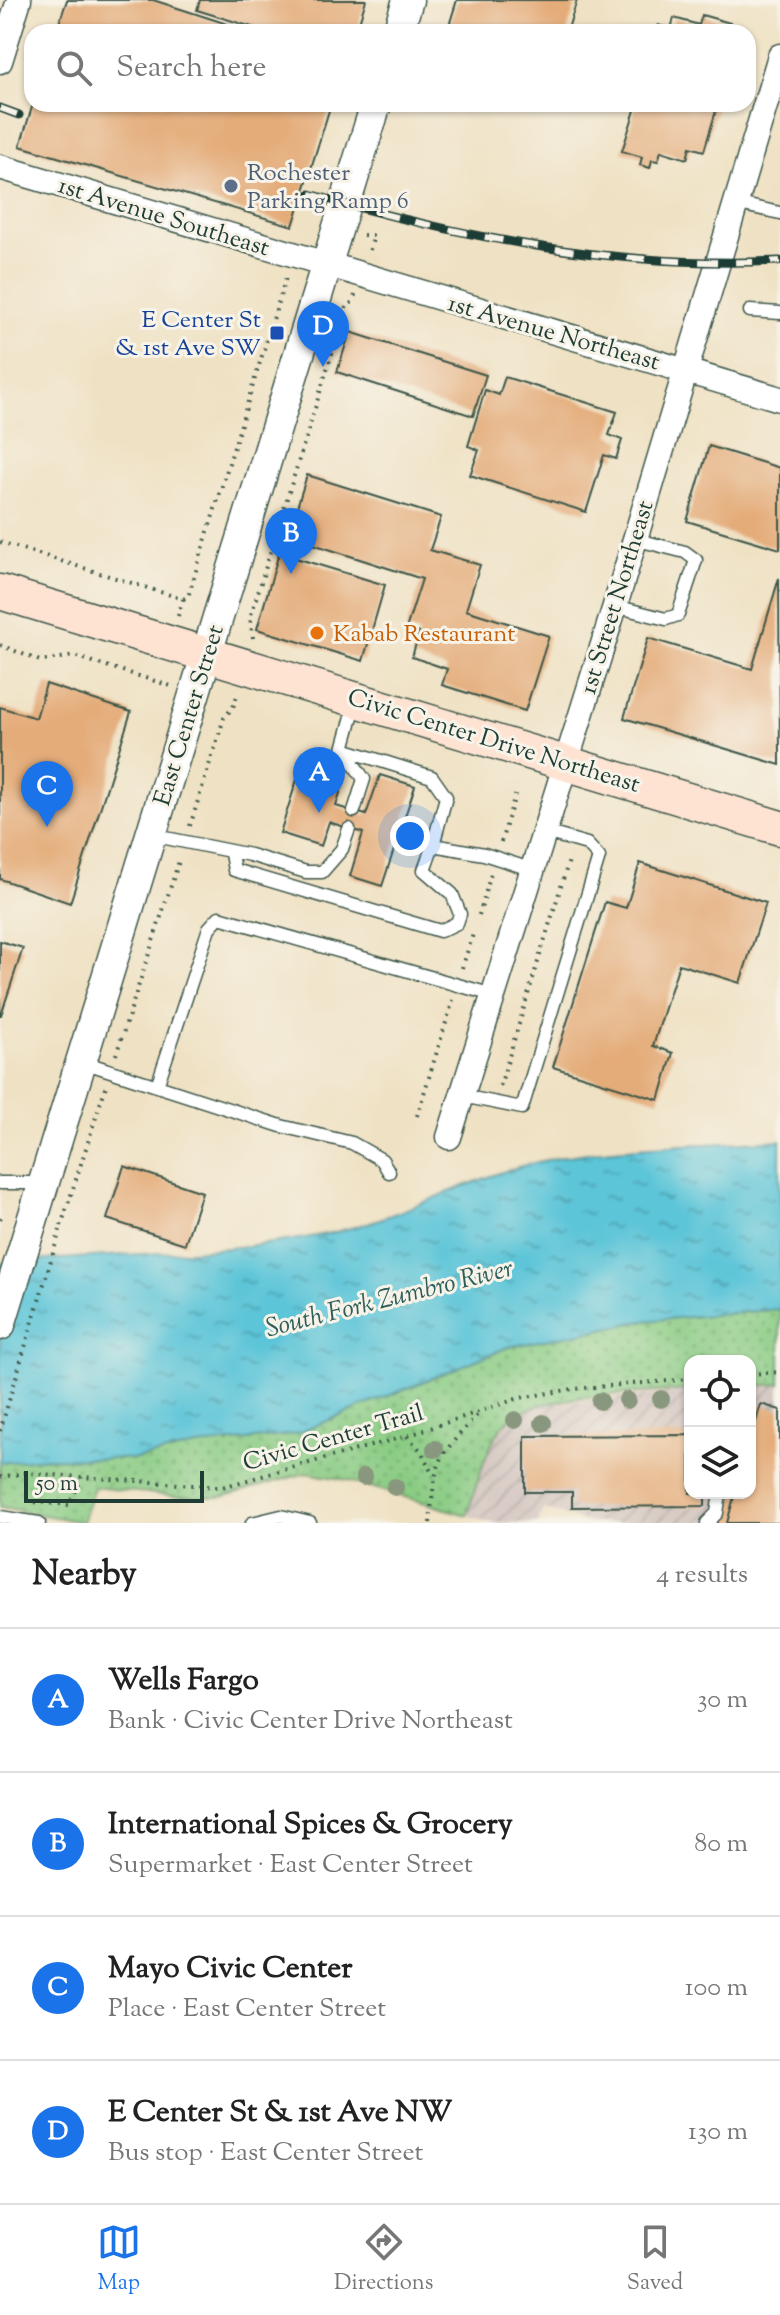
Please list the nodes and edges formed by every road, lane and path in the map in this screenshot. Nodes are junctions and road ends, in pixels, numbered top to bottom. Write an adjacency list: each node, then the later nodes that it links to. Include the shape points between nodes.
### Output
1 (19, 0): 5 (street)
2 (408, 0): 3 (street)
3 (400, 24)
4 (780, 56): 8 (street, 1st Street Northeast)
5 (0, 61)
6 (374, 112): 10 (street, East Center Street)
7 (0, 167): 10 (street, 1st Avenue Southeast)
8 (734, 203): 9 (lane); 15 (street, 1st Street Northeast)
9 (780, 213)
10 (328, 265): 15 (street, 1st Avenue Northeast); 23 (street, East Center Street)
11 (282, 287): 18 (path, via 188,597)
12 (347, 305): 21 (path)
13 (750, 311): 14 (lane)
14 (780, 313)
15 (685, 370): 16 (street, 1st Avenue Northeast); 17 (street, 1st Street Northeast)
16 (780, 399)
17 (634, 539): 20 (street, 1st Street Northeast); 20 (lane, via 685,552 696,560 678,615 666,619)
18 (0, 542)
19 (0, 592): 23 (main road, Civic Center Drive Northeast)
20 (615, 606): 28 (street, 1st Street Northeast)
21 (250, 618)
22 (0, 645): 24 (path, via 40,661 74,656)
23 (208, 653): 25 (main road, Civic Center Drive Northeast); 34 (street, East Center Street)
24 (159, 682)
25 (357, 698): 27 (lane); 28 (main road, Civic Center Drive Northeast)
26 (233, 707): 37 (path, via 224,718)
27 (343, 749): 30 (lane, via 364,779); 38 (lane, via 432,777 446,797)
28 (567, 763): 31 (main road, Civic Center Drive Northeast); 33 (street, 1st Street Northeast)
29 (515, 795): 40 (path)
30 (354, 811)
31 (780, 828)
32 (349, 829): 39 (lane, via 342,849 322,872)
33 (545, 832): 36 (lane); 41 (street, 1st Street Northeast)
34 (151, 835): 37 (lane); 44 (street, East Center Street)
35 (399, 835): 38 (lane)
36 (575, 839): 48 (path); 48 (lane, via 599,857 522,1108)
37 (184, 843): 39 (lane); 45 (path)
38 (433, 845): 39 (lane, via 424,870 452,894 460,914 457,923 440,931 234,870); 40 (lane)
39 (231, 854)
40 (496, 858): 41 (lane); 42 (path)
41 (533, 870): 43 (street, 1st Street Northeast)
42 (457, 985): 43 (lane); 46 (lane, via 219,917 209,928); 49 (path)
43 (493, 995): 47 (street, 1st Street Northeast)
44 (80, 1061): 45 (lane); 53 (street, East Center Street)
45 (111, 1071): 46 (lane); 54 (path)
46 (157, 1086): 51 (lane, via 352,1143 382,1160)
47 (462, 1096): 48 (lane); 50 (street, 1st Street Northeast)
48 (495, 1103)
49 (417, 1116)
50 (449, 1137)
51 (389, 1172)
52 (0, 1183): 53 (lane)
53 (42, 1183): 56 (street, East Center Street)
54 (60, 1229)
55 (54, 1251): 61 (path)
56 (0, 1325)
57 (780, 1372): 58 (path)
58 (756, 1374)
59 (684, 1380): 60 (path, Civic Center Trail, via 573,1389 519,1398)
60 (479, 1413): 62 (path, Civic Center Trail); 63 (path, via 439,1459)
61 (0, 1431)
62 (407, 1436): 63 (path); 65 (path, Civic Center Trail, via 222,1487)
63 (433, 1476): 72 (path)
64 (0, 1477): 65 (path, Civic Center Trail)
65 (82, 1477): 67 (path, via 69,1505)
66 (719, 1499): 73 (lane, via 717,1513)
67 (28, 1501)
68 (0, 1517): 69 (lane)
69 (39, 1523)
70 (252, 1523): 71 (lane, via 281,1516)
71 (310, 1523)
72 (430, 1523)
73 (707, 1523)

